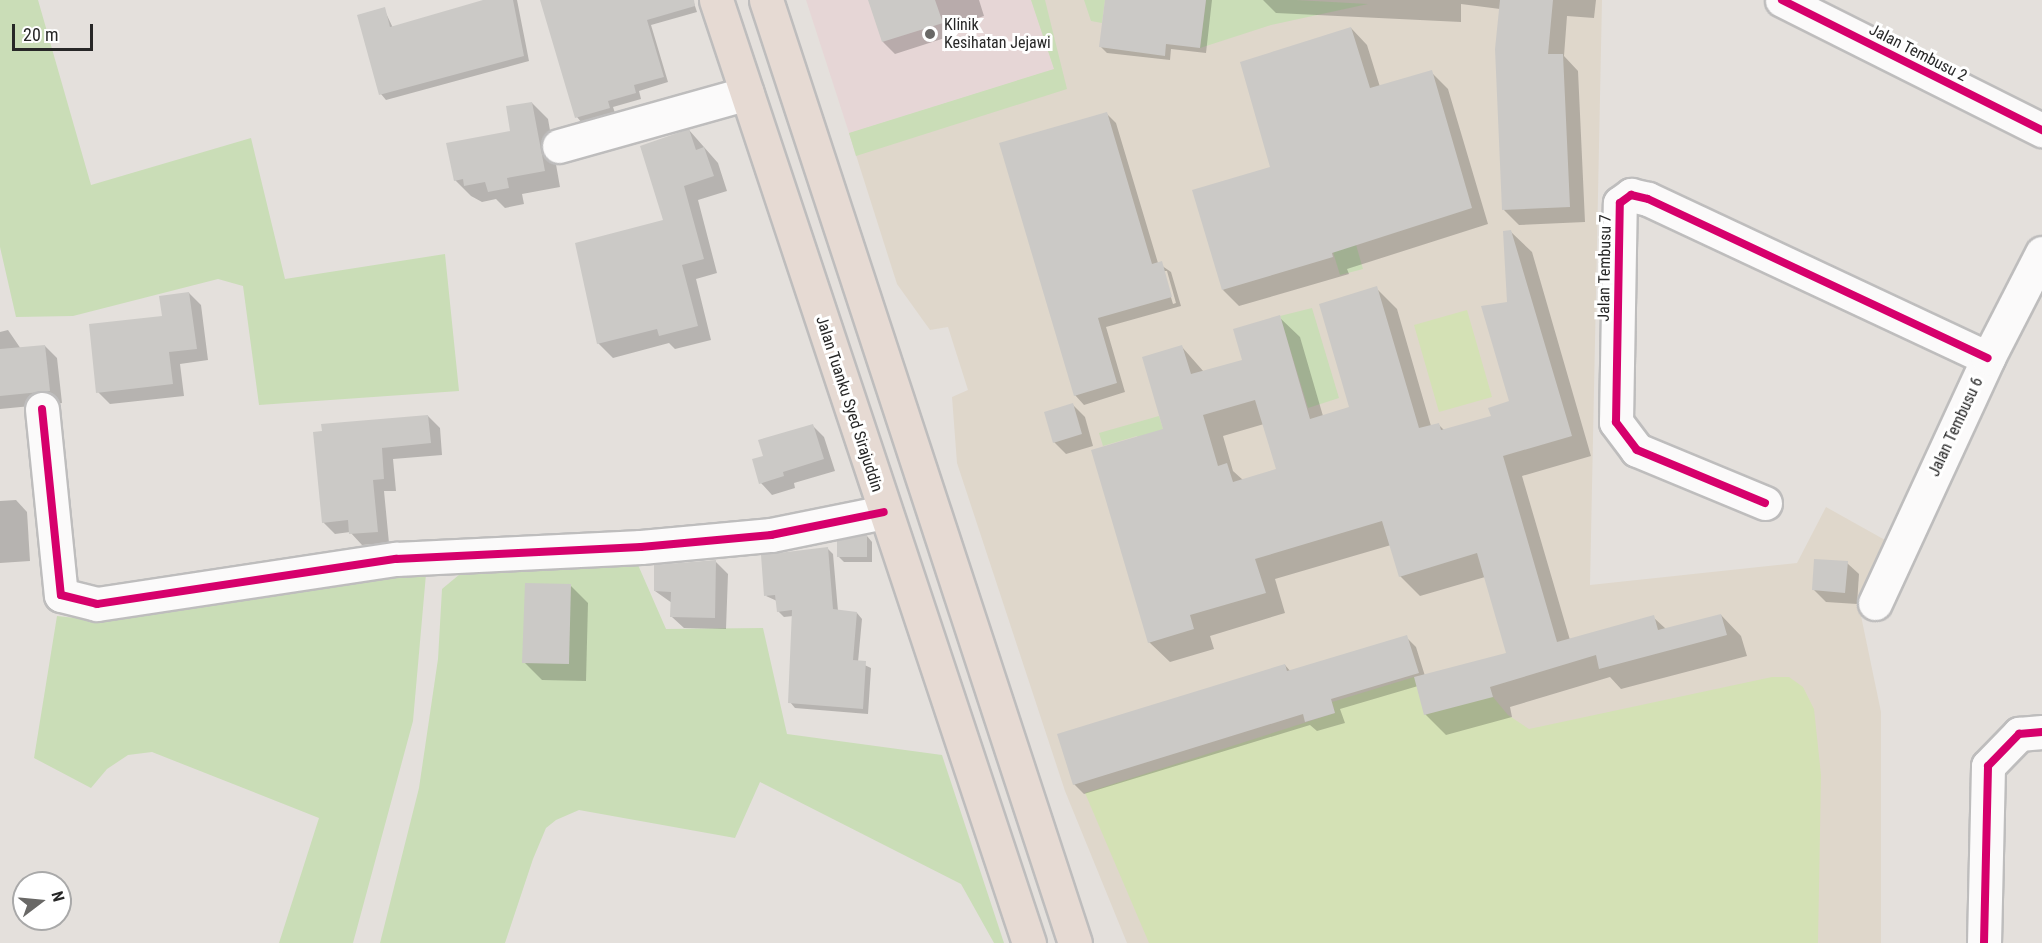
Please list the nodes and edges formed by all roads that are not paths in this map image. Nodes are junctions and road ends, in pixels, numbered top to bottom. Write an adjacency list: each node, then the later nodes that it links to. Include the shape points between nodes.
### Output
1 (716, 0): 4 (highway, Jalan Tuanku Syed Sirajuddin)
2 (766, 0): 15 (highway)
3 (1782, 0): 5 (street, Jalan Tembusu 2)
4 (747, 93): 6 (street); 11 (highway, Jalan Tuanku Syed Sirajuddin)
5 (2042, 130)
6 (559, 146)
7 (2042, 253): 8 (street, Jalan Tembusu 6)
8 (1988, 358): 10 (street, Jalan Tembusu 7, via 1648,199 1631,195 1620,202 1616,422 1637,450); 12 (street, Jalan Tembusu 6)
9 (42, 409): 11 (street, via 61,595 97,604 396,559 641,547 771,536)
10 (1765, 503)
11 (884, 512): 14 (highway, Jalan Tuanku Syed Sirajuddin)
12 (1875, 603)
13 (2042, 732): 16 (street, via 2019,734 1988,766)
14 (1029, 943)
15 (1074, 943)
16 (1984, 943)

